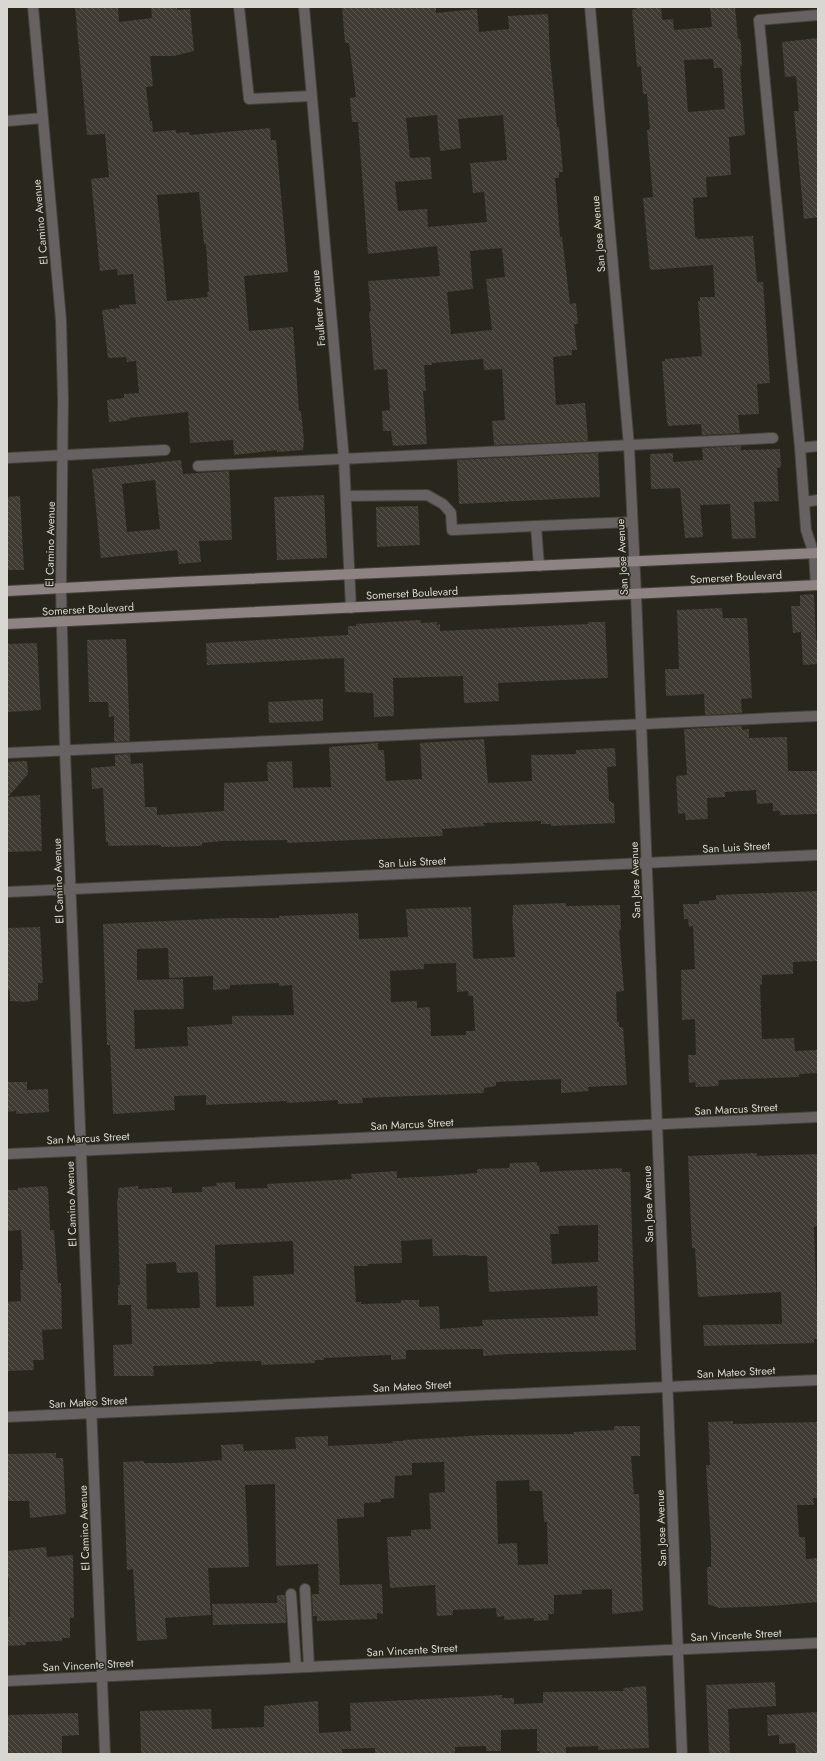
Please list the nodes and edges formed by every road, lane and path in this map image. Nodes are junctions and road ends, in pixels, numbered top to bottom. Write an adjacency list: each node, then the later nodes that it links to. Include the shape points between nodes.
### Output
1 (33, 7): 7 (street, El Camino Avenue)
2 (239, 7): 6 (street, via 249,99)
3 (304, 7): 6 (street, Faulkner Avenue)
4 (590, 7): 10 (street, San Jose Avenue)
5 (818, 16): 12 (street, via 759,20)
6 (311, 96): 16 (street, Faulkner Avenue)
7 (43, 118): 8 (street); 14 (street, El Camino Avenue, via 61,320)
8 (7, 122)
9 (773, 438): 10 (street)
10 (628, 446): 16 (street); 21 (street, San Jose Avenue)
11 (818, 446): 12 (street)
12 (800, 448): 20 (street)
13 (166, 450): 14 (street)
14 (63, 454): 15 (street); 28 (street, El Camino Avenue)
15 (7, 458)
16 (344, 460): 17 (street); 18 (street, Faulkner Avenue)
17 (198, 466)
18 (346, 496): 22 (street, via 427,495 443,504 451,513 452,530); 26 (street, Faulkner Avenue)
19 (818, 500): 20 (street)
20 (804, 502): 23 (street, via 806,530)
21 (632, 522): 22 (street); 24 (street, San Jose Avenue)
22 (536, 526): 25 (street)
23 (816, 553): 24 (main road, Somerset Boulevard); 27 (street)
24 (634, 563): 25 (main road, Somerset Boulevard); 30 (street, San Jose Avenue)
25 (539, 566): 26 (main road, Somerset Boulevard)
26 (349, 574): 28 (main road, Somerset Boulevard); 31 (street, Faulkner Avenue)
27 (817, 585): 30 (main road, Somerset Boulevard)
28 (61, 589): 29 (main road, Somerset Boulevard); 32 (street, El Camino Avenue)
29 (7, 591)
30 (636, 594): 31 (main road, Somerset Boulevard); 35 (street, San Jose Avenue)
31 (351, 608): 32 (main road, Somerset Boulevard)
32 (62, 622): 33 (main road, Somerset Boulevard); 36 (street, El Camino Avenue)
33 (7, 624)
34 (818, 716): 35 (street)
35 (641, 724): 36 (street); 39 (street, San Jose Avenue)
36 (65, 751): 37 (street); 40 (street, El Camino Avenue)
37 (7, 753)
38 (818, 855): 39 (street, San Luis Street)
39 (647, 863): 40 (street, San Luis Street); 43 (street, San Jose Avenue)
40 (70, 889): 41 (street, San Luis Street); 44 (street, El Camino Avenue)
41 (7, 892)
42 (818, 1117): 43 (street, San Marcus Street)
43 (657, 1124): 44 (street, San Marcus Street); 47 (street, San Jose Avenue)
44 (81, 1151): 45 (street, San Marcus Street); 48 (street, El Camino Avenue)
45 (7, 1154)
46 (818, 1380): 47 (street, San Mateo Street)
47 (668, 1387): 48 (street, San Mateo Street); 53 (street, San Jose Avenue)
48 (92, 1413): 49 (street, San Mateo Street); 56 (street, El Camino Avenue)
49 (7, 1417)
50 (305, 1589): 55 (street)
51 (291, 1594): 54 (street)
52 (818, 1643): 53 (street, San Vincente Street)
53 (678, 1650): 55 (street, San Vincente Street); 59 (street, San Jose Avenue)
54 (296, 1667): 55 (street, San Vincente Street); 56 (street, San Vincente Street)
55 (309, 1667)
56 (102, 1676): 57 (street, San Vincente Street); 58 (street, El Camino Avenue)
57 (7, 1681)
58 (105, 1754)
59 (682, 1754)

